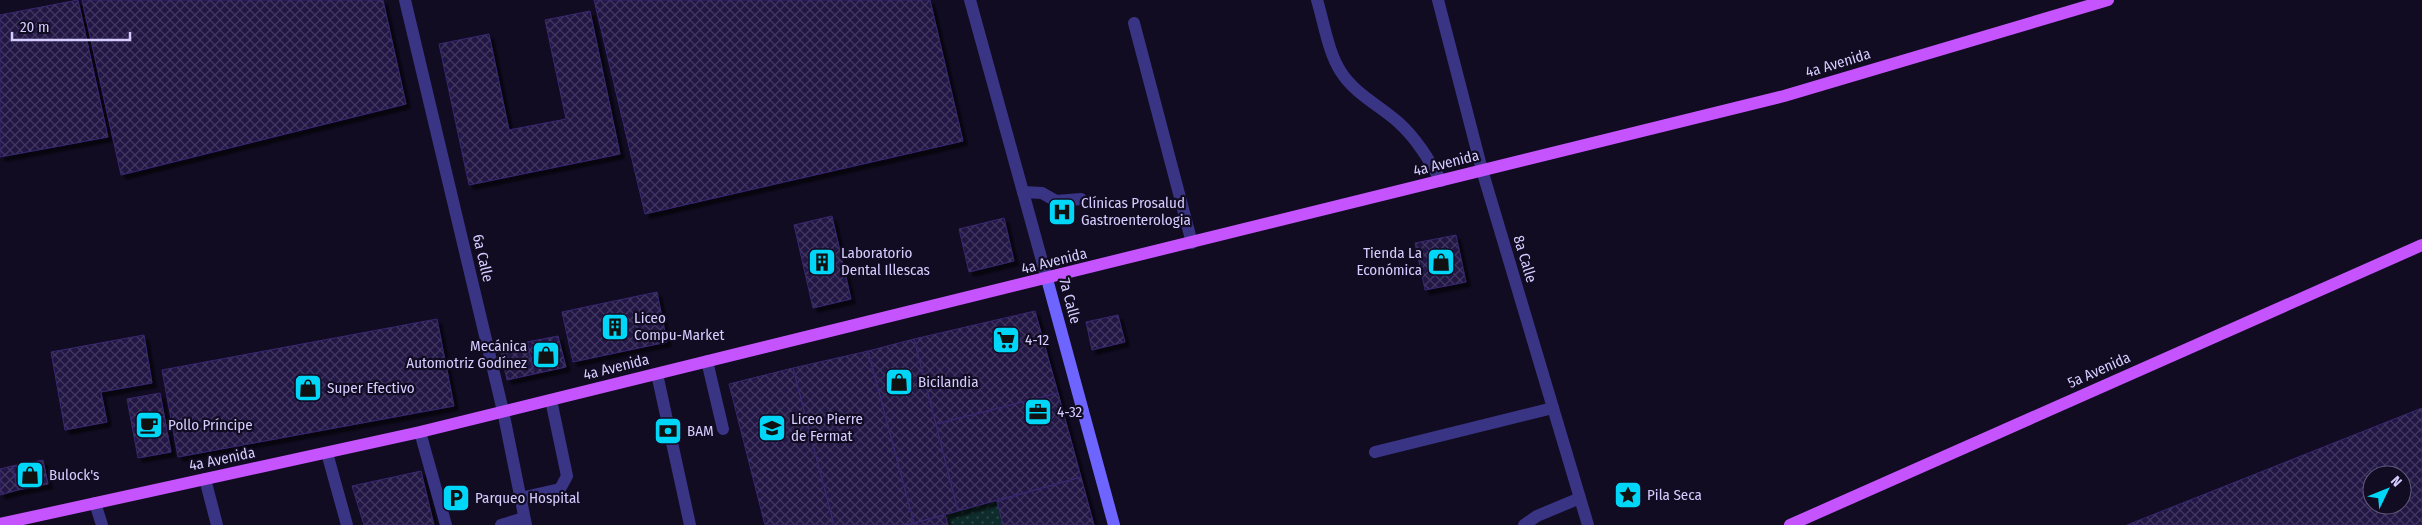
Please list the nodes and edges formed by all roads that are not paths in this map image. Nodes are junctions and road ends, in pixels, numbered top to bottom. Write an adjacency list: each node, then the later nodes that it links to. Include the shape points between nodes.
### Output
1 (404, 0): 18 (street, 6a Calle)
2 (970, 0): 9 (street, 7a Calle)
3 (1317, 0): 8 (street, via 1341,73 1357,90 1401,124 1427,156)
4 (1438, 0): 7 (street, 8a Calle)
5 (2108, 0): 7 (main road, 4a Avenida, via 1784,96)
6 (1134, 23): 11 (street)
7 (1482, 170): 8 (main road, 4a Avenida); 17 (street, 8a Calle)
8 (1441, 181): 11 (main road, 4a Avenida)
9 (1023, 192): 10 (street, via 1042,193 1061,201); 13 (street, 7a Calle)
10 (1081, 199)
11 (1192, 243): 13 (main road, 4a Avenida)
12 (2422, 245): 38 (main road, 5a Avenida)
13 (1047, 279): 14 (main road, 4a Avenida); 35 (main road, 7a Calle)
14 (707, 361): 15 (main road, 4a Avenida); 19 (street)
15 (657, 374): 16 (main road, 4a Avenida); 34 (street)
16 (551, 400): 18 (main road, 4a Avenida); 24 (street, via 567,476 560,489)
17 (1553, 408): 21 (street); 25 (street, 8a Calle)
18 (503, 411): 20 (main road, 4a Avenida); 24 (street, 6a Calle)
19 (723, 429)
20 (420, 432): 22 (main road, 4a Avenida); 32 (street)
21 (1375, 452)
22 (327, 453): 23 (main road, 4a Avenida); 31 (street)
23 (205, 479): 26 (main road, 4a Avenida); 30 (street)
24 (520, 498): 27 (street, 6a Calle)
25 (1580, 498): 36 (street); 37 (street, 8a Calle)
26 (96, 503): 28 (main road, 4a Avenida); 29 (street)
27 (525, 522): 33 (street)
28 (0, 524)
29 (102, 525)
30 (217, 525)
31 (348, 525)
32 (446, 525)
33 (501, 525)
34 (690, 525)
35 (1114, 525)
36 (1524, 525)
37 (1588, 525)
38 (1790, 525)

